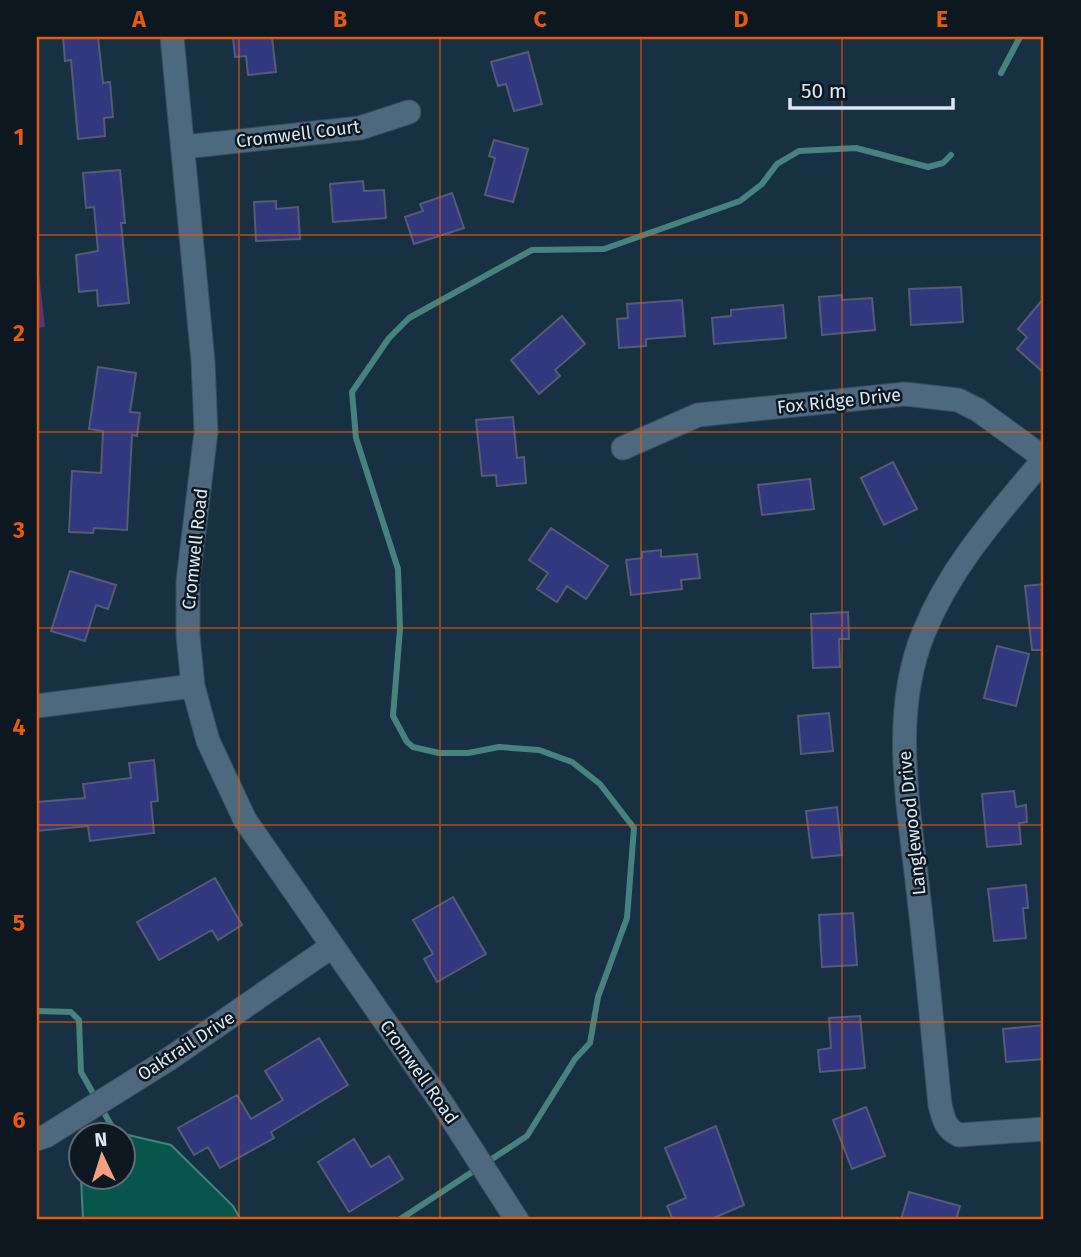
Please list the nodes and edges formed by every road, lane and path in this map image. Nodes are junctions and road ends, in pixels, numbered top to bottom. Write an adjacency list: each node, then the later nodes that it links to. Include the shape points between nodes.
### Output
1 (172, 37): 3 (street, Cromwell Road)
2 (409, 111): 3 (street, Cromwell Court, via 360,128)
3 (184, 147): 6 (street, Cromwell Road, via 206,432 188,581)
4 (623, 448): 5 (street, Fox Ridge Drive, via 698,415 905,394 958,400)
5 (1044, 458): 9 (street, Langlewood Drive, via 965,555 940,595 922,635 909,686 903,749 944,1122 959,1135)
6 (193, 686): 7 (street); 8 (street, Cromwell Road, via 208,741 240,811)
7 (37, 706)
8 (331, 947): 10 (street, Oaktrail Drive, via 169,1059); 11 (street, Cromwell Road, via 443,1105)
9 (1044, 1129)
10 (37, 1139)
11 (517, 1220)

